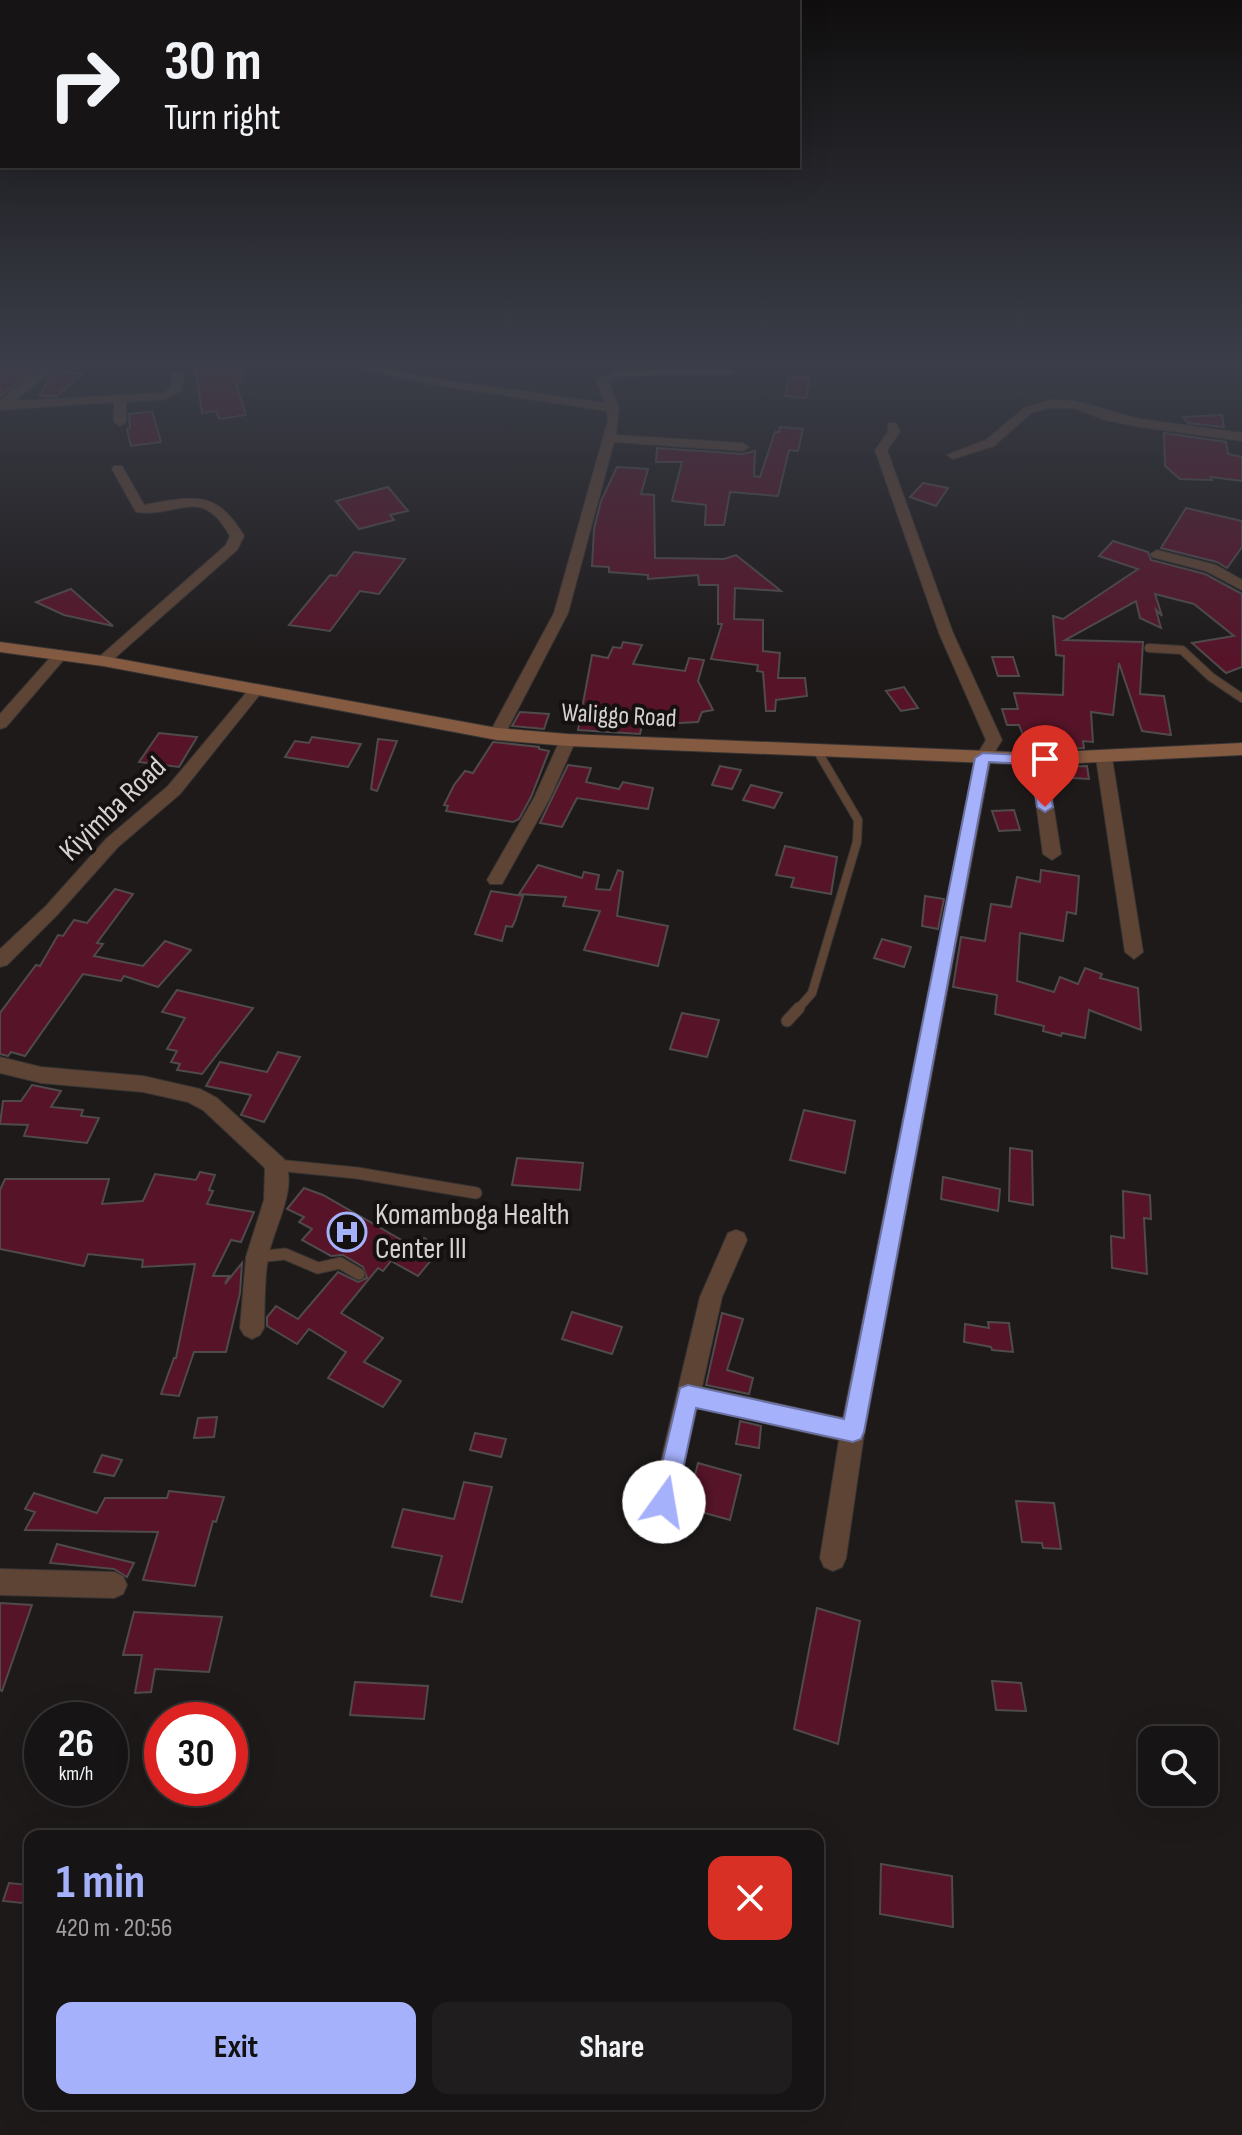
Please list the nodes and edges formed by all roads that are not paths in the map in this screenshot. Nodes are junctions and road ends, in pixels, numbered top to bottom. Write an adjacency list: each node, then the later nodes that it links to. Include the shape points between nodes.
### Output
1 (606, 459): 13 (street, via 561,613)
2 (884, 459): 17 (street, via 946,633 994,740)
3 (118, 469): 9 (street, via 141,509 204,500 237,536 232,547)
4 (1157, 554): 5 (street, via 1211,568)
5 (1242, 586)
6 (0, 647): 8 (street, Waliggo Road)
7 (1149, 648): 11 (lane, via 1182,650)
8 (61, 654): 9 (street, Waliggo Road); 12 (street)
9 (103, 661): 10 (street, Waliggo Road)
10 (256, 690): 13 (street, Waliggo Road); 23 (street, Kiyimba Road, via 174,790 112,843)
11 (1242, 698)
12 (0, 724)
13 (497, 734): 14 (street, Waliggo Road)
14 (568, 740): 16 (street, Waliggo Road); 21 (street)
15 (1242, 749): 18 (street, Waliggo Road)
16 (818, 752): 17 (street, Waliggo Road); 24 (lane, via 858,820 857,842 812,993)
17 (983, 758): 19 (street, Waliggo Road); 33 (street)
18 (1104, 758): 19 (street, Waliggo Road); 22 (street)
19 (1038, 759): 20 (street)
20 (1052, 854)
21 (496, 880)
22 (1134, 952)
23 (0, 960)
24 (787, 1021)
25 (0, 1065): 26 (street, via 193,1095 210,1104)
26 (276, 1165): 27 (lane); 29 (street, via 275,1200)
27 (476, 1193)
28 (736, 1240): 32 (street, via 711,1297)
29 (257, 1257): 30 (lane, via 285,1254 318,1268 340,1263); 31 (street)
30 (359, 1274)
31 (252, 1328)
32 (688, 1395): 33 (street); 34 (street)
33 (853, 1432): 35 (street)
34 (664, 1502)
35 (833, 1558)
36 (0, 1582): 37 (street)
37 (114, 1585)

